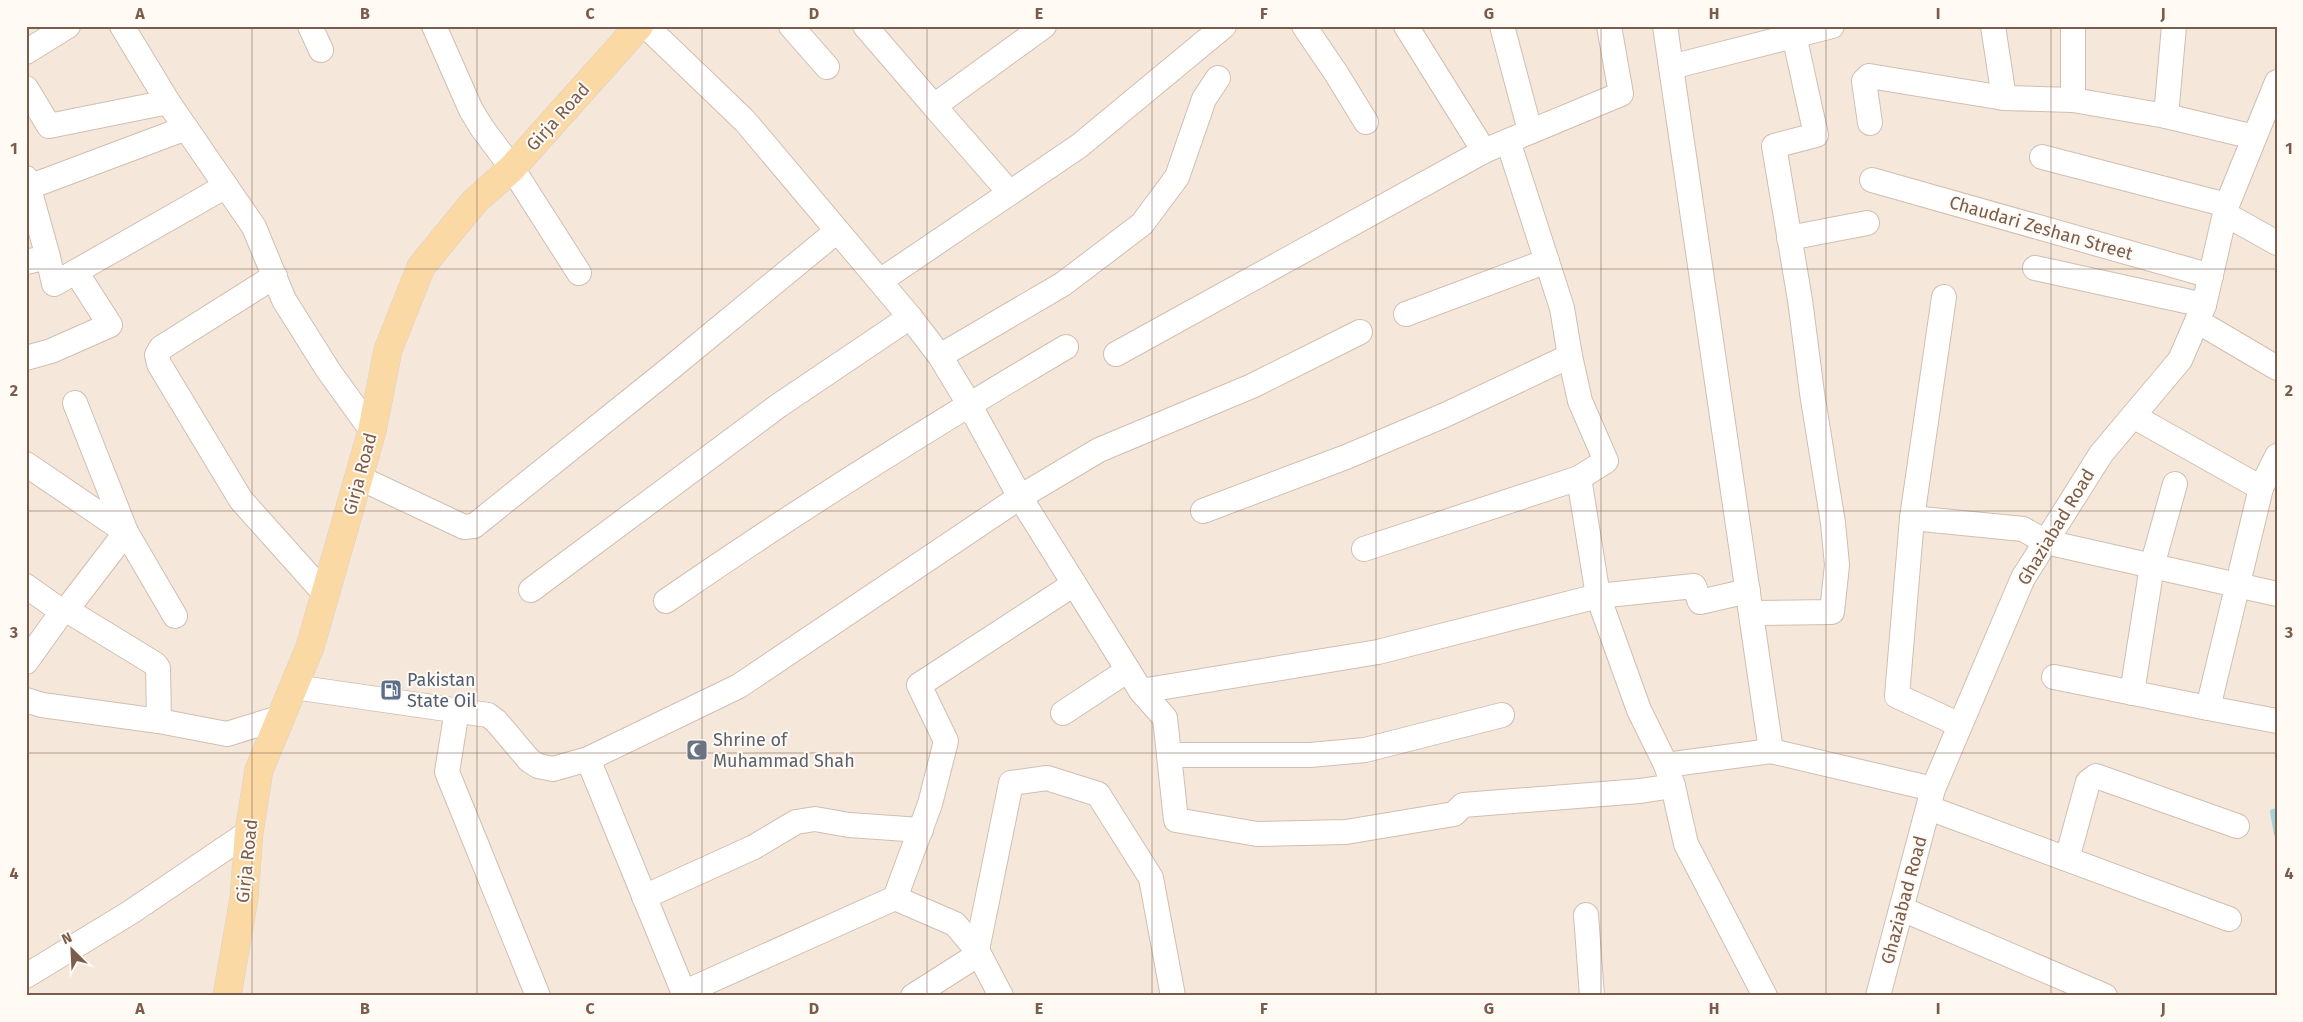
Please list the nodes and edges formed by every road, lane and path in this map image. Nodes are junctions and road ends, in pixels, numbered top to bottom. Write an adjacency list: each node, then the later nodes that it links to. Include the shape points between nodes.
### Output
1 (68, 26): 22 (street)
2 (122, 26): 30 (street)
3 (310, 26): 21 (street)
4 (434, 26): 41 (street, via 471,110)
5 (639, 26): 41 (main road, Girja Road)
6 (646, 26): 48 (street, via 745,121)
7 (791, 26): 23 (street)
8 (865, 26): 31 (street)
9 (1044, 26): 31 (street)
10 (1224, 26): 45 (street, via 1079,146)
11 (1304, 26): 33 (street)
12 (1406, 26): 39 (street)
13 (1502, 26): 37 (street)
14 (1609, 26): 37 (street, via 1621,94)
15 (1665, 26): 24 (street)
16 (1832, 26): 20 (street)
17 (1993, 26): 28 (street)
18 (2073, 26): 29 (street)
19 (2174, 26): 32 (street)
20 (1794, 35): 24 (street); 49 (street, via 1816,135 1774,146)
21 (321, 50)
22 (26, 52)
23 (828, 67)
24 (1671, 67): 95 (street)
25 (1218, 78): 66 (street, via 1204,98 1177,177 1142,224 1063,284)
26 (2277, 82): 36 (street, Ghaziabad Road)
27 (26, 88): 30 (street, via 49,126)
28 (2004, 98): 29 (street); 34 (street, via 1869,76 1864,81)
29 (2073, 100): 32 (street)
30 (168, 102): 35 (street)
31 (934, 106): 45 (street)
32 (2166, 116): 36 (street)
33 (1366, 122)
34 (1870, 123)
35 (186, 128): 43 (street); 44 (street)
36 (2264, 130): 46 (street, Ghaziabad Road)
37 (1530, 132): 38 (street)
38 (1508, 140): 39 (street); 52 (street)
39 (1484, 151): 65 (street)
40 (2042, 157): 46 (street)
41 (512, 168): 55 (street); 73 (main road, Girja Road, via 474,202 421,266 388,350)
42 (1872, 180): 57 (street, Chaudari Zeshan Street)
43 (28, 183): 51 (street)
44 (226, 186): 54 (street); 56 (street, via 254,227)
45 (1010, 193): 58 (street)
46 (2226, 209): 50 (street); 57 (street, Ghaziabad Road)
47 (1867, 223): 49 (street)
48 (837, 231): 58 (street); 76 (street, via 474,526 464,526)
49 (1789, 238): 95 (street, via 1837,565 1832,612)
50 (2277, 243)
51 (37, 260): 54 (street, via 54,284)
52 (1547, 261): 61 (street); 67 (street, via 1562,308)
53 (2035, 268): 60 (street)
54 (76, 272): 68 (street, via 110,325 51,351)
55 (579, 273)
56 (274, 276): 73 (street, via 284,300); 92 (street, via 160,348 157,354 159,364 241,500)
57 (2211, 276): 60 (street, Ghaziabad Road)
58 (880, 281): 62 (street)
59 (1944, 297): 82 (street)
60 (2201, 313): 69 (street); 72 (street, Ghaziabad Road, via 2180,360)
61 (1406, 314)
62 (910, 317): 66 (street); 90 (street, via 778,406)
63 (1360, 332): 80 (street, via 1252,386 1099,450)
64 (1066, 347): 71 (street)
65 (1116, 354)
66 (940, 356): 71 (street)
67 (1570, 356): 77 (street, via 1580,400 1606,461); 81 (street, via 1346,457)
68 (26, 358)
69 (2277, 368)
70 (75, 403): 83 (street)
71 (970, 404): 80 (street); 94 (street, via 753,541)
72 (2133, 416): 79 (street); 84 (street, Ghaziabad Road, via 2101,454)
73 (372, 431): 76 (main road, Girja Road)
74 (2277, 456): 79 (street)
75 (26, 464): 83 (street)
76 (360, 478): 92 (main road, Girja Road)
77 (1579, 478): 85 (street); 93 (street)
78 (2175, 484): 86 (street)
79 (2261, 488): 88 (street)
80 (1020, 497): 87 (street); 115 (street, via 738,686)
81 (1203, 511)
82 (1912, 518): 84 (street, via 2023,529); 112 (street, via 1896,696)
83 (126, 532): 96 (street); 97 (street)
84 (2046, 542): 86 (street); 112 (street, Ghaziabad Road, via 2023,578)
85 (1364, 549)
86 (2152, 566): 88 (street); 103 (street)
87 (1074, 584): 99 (street); 119 (street, via 919,685 946,741)
88 (2237, 585): 91 (street); 105 (street)
89 (26, 586): 96 (street)
90 (531, 590)
91 (2277, 594)
92 (326, 595): 101 (main road, Girja Road)
93 (1598, 596): 95 (street, via 1694,586 1700,602); 102 (street, via 1378,652); 116 (street, via 1639,710)
94 (666, 601)
95 (1750, 602): 113 (street)
96 (64, 613): 98 (street); 110 (street, via 70,612 155,664 158,668)
97 (175, 616)
98 (26, 662)
99 (1128, 670): 102 (street); 107 (street)
100 (2054, 677): 103 (street)
101 (294, 687): 106 (street); 109 (main road, Girja Road)
102 (1141, 691): 114 (street, via 1164,718)
103 (2132, 693): 105 (street)
104 (26, 700): 110 (street)
105 (2208, 708): 111 (street)
106 (457, 710): 115 (street, via 488,715 538,766 553,768); 131 (street, via 447,772)
107 (1063, 713)
108 (1502, 715): 114 (street, via 1365,750 1310,755)
109 (282, 717): 110 (street, via 227,734); 120 (main road, Girja Road, via 259,770)
110 (159, 721)
111 (2277, 721)
112 (1960, 725): 117 (street, Ghaziabad Road)
113 (1771, 751): 116 (street); 117 (street)
114 (1169, 755): 116 (street, via 1176,820 1257,834 1346,832 1454,814 1463,805)
115 (588, 759): 122 (street)
116 (1669, 775): 136 (street, via 1686,844)
117 (1931, 798): 121 (street); 124 (street, Ghaziabad Road)
118 (2237, 826): 121 (street, via 2096,776 2088,782)
119 (921, 830): 122 (street, via 815,819 796,822 754,848); 123 (street)
120 (249, 832): 128 (street, via 131,912); 130 (main road, Girja Road, via 244,898)
121 (2067, 859): 126 (street)
122 (644, 897): 129 (street)
123 (895, 898): 127 (street, via 955,924); 129 (street)
124 (1902, 908): 137 (street, Ghaziabad Road); 138 (street)
125 (1586, 915): 135 (street)
126 (2229, 919)
127 (978, 952): 132 (street); 133 (street); 134 (street, via 1011,783 1047,778 1098,794 1150,875)
128 (26, 976)
129 (684, 994)
130 (227, 996)
131 (538, 996)
132 (913, 996)
133 (1001, 996)
134 (1173, 996)
135 (1592, 996)
136 (1765, 996)
137 (1878, 996)
138 (2105, 996)

